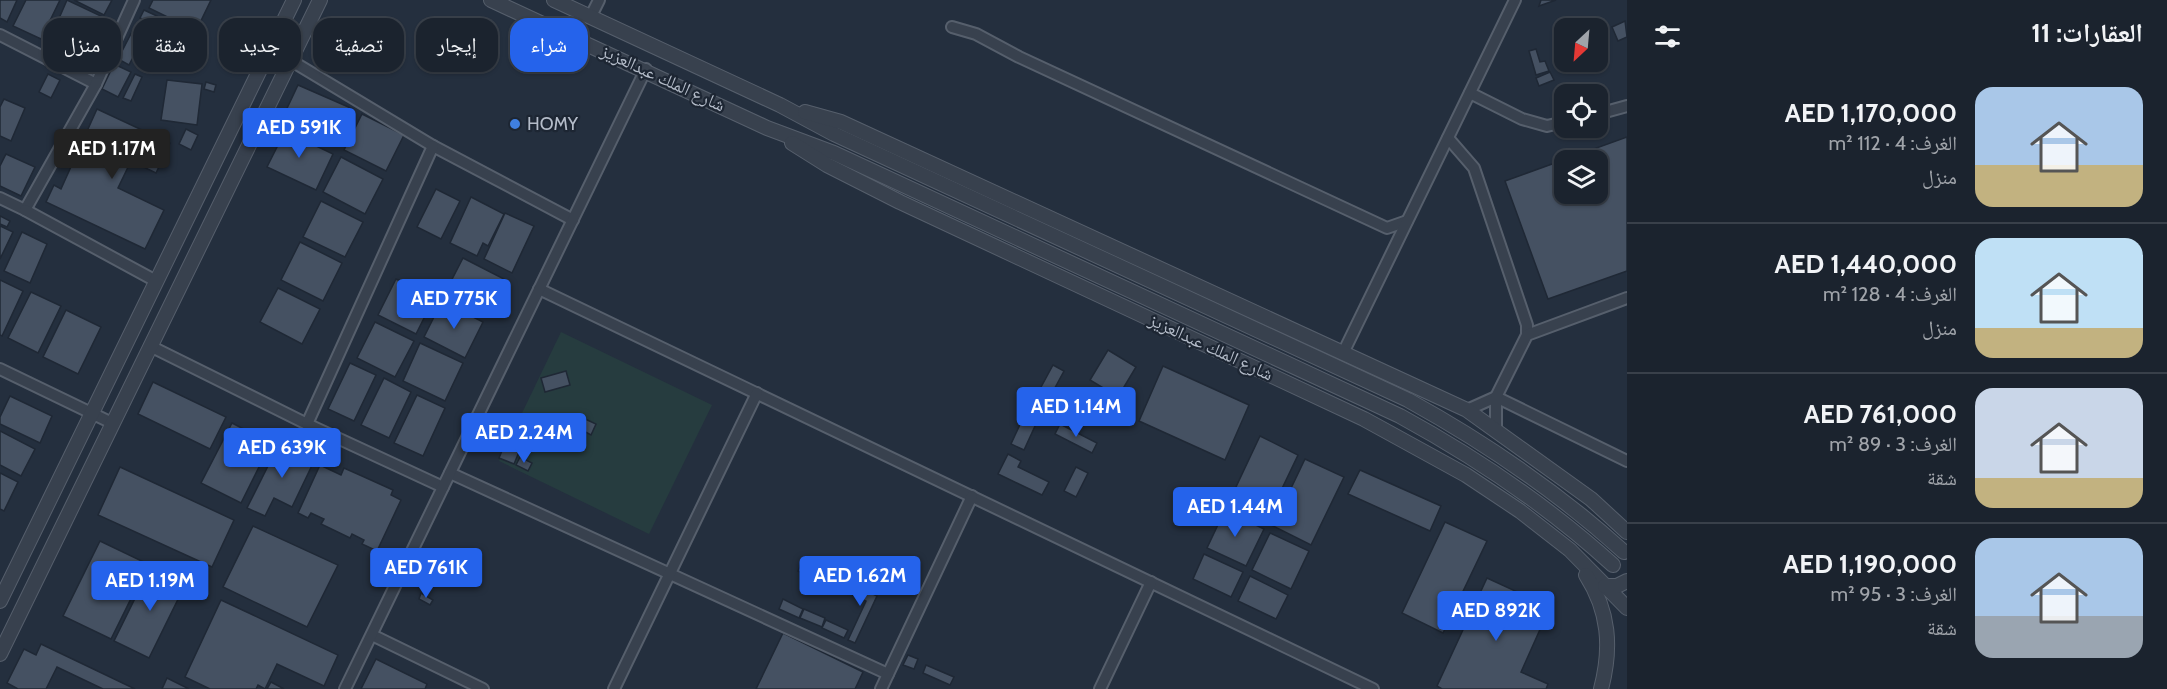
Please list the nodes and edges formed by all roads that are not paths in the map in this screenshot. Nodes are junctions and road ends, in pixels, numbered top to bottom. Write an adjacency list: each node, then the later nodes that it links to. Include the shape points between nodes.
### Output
1 (134, 0): 15 (street)
2 (294, 0): 28 (street)
3 (320, 0): 11 (street)
4 (491, 0): 13 (street, شارع الملك عبدالعزيز)
5 (554, 0): 8 (street, شارع الملك عبدالعزيز)
6 (598, 0): 8 (street)
7 (1515, 0): 16 (street)
8 (591, 16): 17 (street, شارع الملك عبدالعزيز)
9 (952, 27): 27 (street, via 976,34 1387,228)
10 (0, 35): 15 (street)
11 (301, 38)
12 (301, 67): 23 (street)
13 (646, 69): 21 (street, شارع الملك عبدالعزيز); 26 (street)
14 (284, 72): 32 (street)
15 (96, 84): 25 (street)
16 (1470, 93): 20 (street, via 1539,124); 22 (street)
17 (780, 105): 33 (street, شارع الملك عبدالعزيز, via 841,122); 50 (street, شارع الملك عبدالعزيز, via 834,134 1408,400 1467,433 1546,487)
18 (1627, 106): 19 (street)
19 (1608, 111)
20 (1554, 124)
21 (767, 128): 49 (street, شارع الملك عبدالعزيز, via 827,165 900,202 1364,419 1466,475); 51 (street, شارع الملك عبدالعزيز, via 834,153 1400,416 1462,449 1536,500)
22 (1448, 138): 27 (street); 31 (street, via 1474,168 1527,325)
23 (433, 146): 26 (street); 40 (street)
24 (0, 198): 25 (street)
25 (25, 210): 28 (street)
26 (573, 220): 29 (street)
27 (1407, 221): 33 (street)
28 (156, 281): 38 (street)
29 (540, 289): 35 (street); 43 (street)
30 (1627, 298): 31 (street)
31 (1527, 335): 36 (street)
32 (150, 345): 39 (street); 40 (street)
33 (1344, 351): 37 (street, شارع الملك عبدالعزيز)
34 (0, 369): 38 (street)
35 (757, 393): 45 (street); 52 (street)
36 (1496, 397): 37 (street); 41 (street); 42 (street)
37 (1467, 410): 41 (street, شارع الملك عبدالعزيز)
38 (92, 413): 39 (street); 56 (street)
39 (112, 423): 59 (street)
40 (307, 424): 44 (street)
41 (1496, 428): 46 (street, شارع الملك عبدالعزيز)
42 (1627, 461)
43 (450, 473): 44 (street); 52 (street)
44 (443, 487): 58 (street)
45 (972, 496): 54 (street); 60 (street)
46 (1591, 499): 47 (street); 48 (street)
47 (1627, 521)
48 (1627, 534)
49 (1570, 550): 55 (street, شارع الملك عبدالعزيز); 68 (street, via 1598,593 1606,620 1608,654)
50 (1623, 552)
51 (1612, 565)
52 (670, 574): 60 (street); 64 (street)
53 (1627, 581): 55 (street)
54 (1151, 582): 61 (street); 66 (street)
55 (1605, 586): 57 (street, شارع الملك عبدالعزيز)
56 (0, 601)
57 (1627, 608)
58 (372, 635): 62 (street); 63 (street)
59 (0, 654)
60 (888, 674): 65 (street)
61 (1358, 686): 67 (street)
62 (345, 689)
63 (483, 689)
64 (614, 689)
65 (880, 689)
66 (1100, 689)
67 (1373, 689)
68 (1601, 689)

